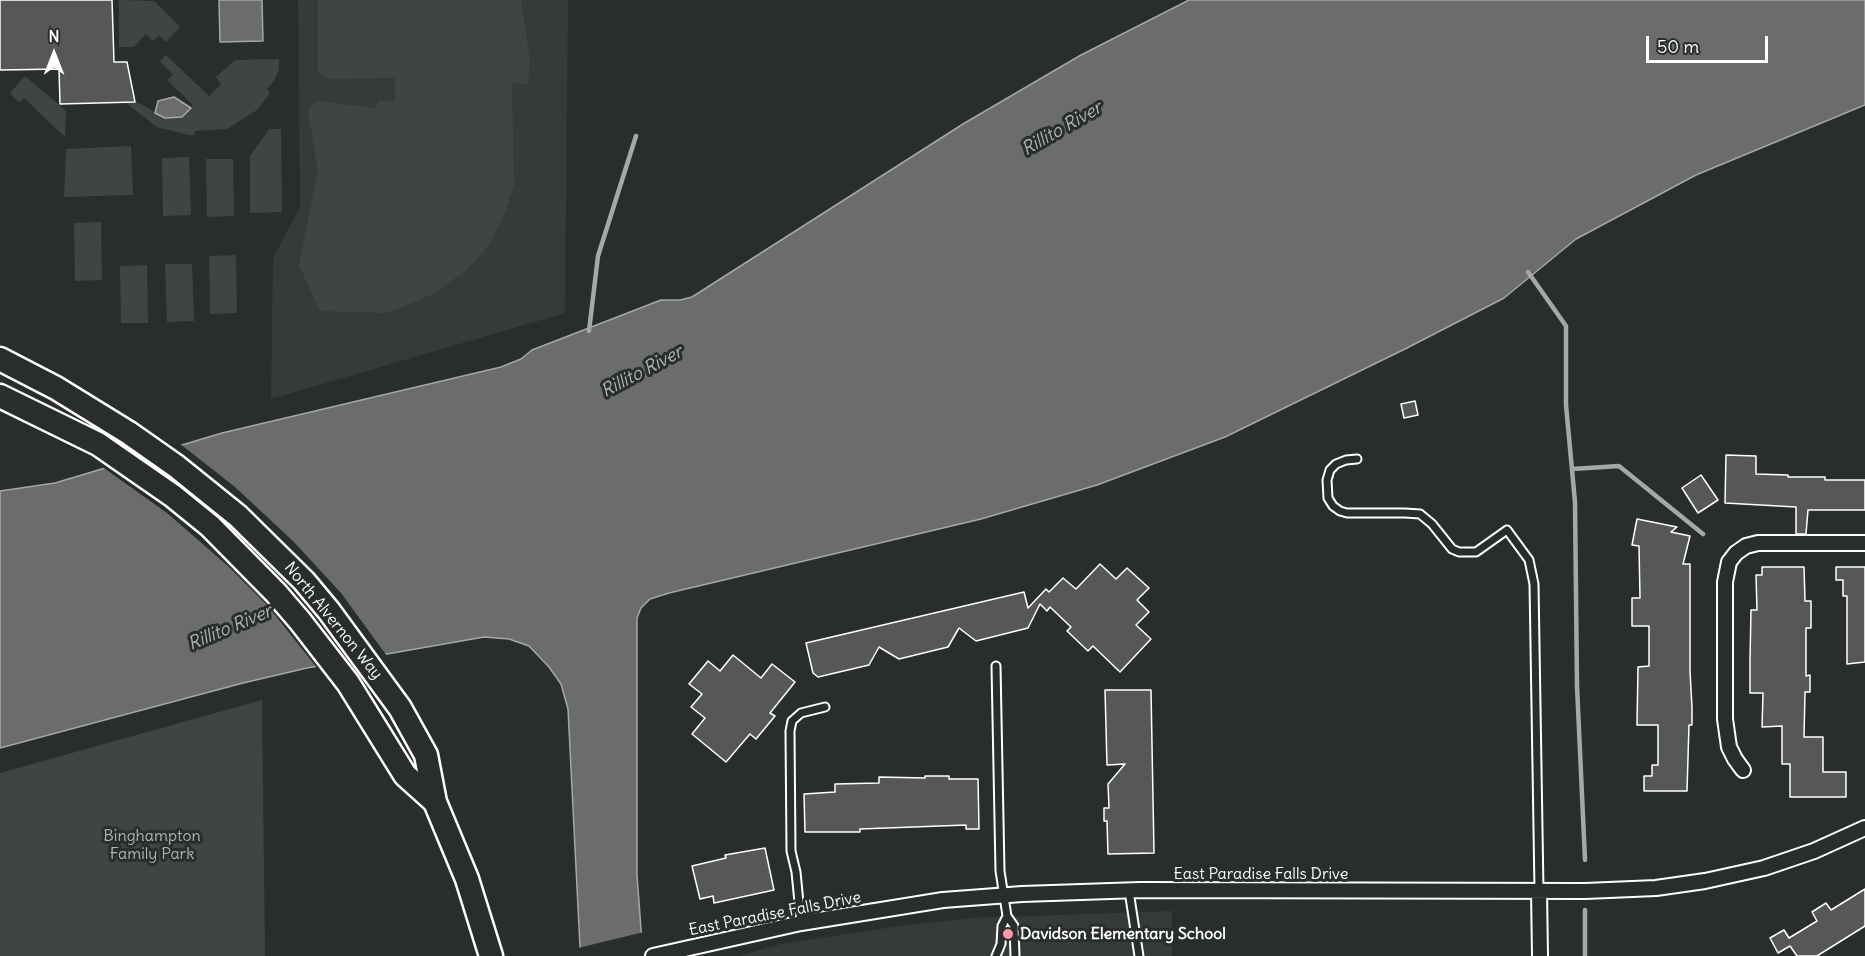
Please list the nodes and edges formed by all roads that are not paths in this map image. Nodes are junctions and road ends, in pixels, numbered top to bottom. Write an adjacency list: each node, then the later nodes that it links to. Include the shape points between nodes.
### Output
1 (0, 359): 8 (main road, North Alvernon Way, via 129,433 206,489 271,548 329,611 400,708 426,754)
2 (0, 396): 8 (main road, North Alvernon Way, via 98,444 210,526 276,593 348,683 405,775)
3 (1357, 459): 10 (lane, via 1336,464 1327,480 1328,498 1340,511 1420,514 1452,549 1460,552 1476,552 1507,530 1529,560 1534,584)
4 (1865, 543): 7 (street, via 1758,543 1746,546 1730,562 1725,582 1725,719 1730,747)
5 (996, 666): 12 (lane)
6 (825, 707): 14 (lane, via 801,713 792,721 790,731 791,851)
7 (1743, 770)
8 (435, 802): 16 (main road, North Alvernon Way, via 467,879)
9 (1865, 828): 10 (street, East Paradise Falls Drive, via 1792,859 1705,881 1632,889)
10 (1539, 890): 11 (street, East Paradise Falls Drive); 20 (street)
11 (1129, 891): 12 (street, East Paradise Falls Drive); 19 (lane)
12 (1003, 895): 13 (lane); 14 (street, East Paradise Falls Drive, via 943,900)
13 (1007, 916): 17 (lane); 18 (lane, via 1014,926)
14 (801, 923): 15 (street, East Paradise Falls Drive)
15 (658, 955)
16 (491, 956)
17 (996, 956)
18 (1016, 956)
19 (1138, 956)
20 (1540, 956)

